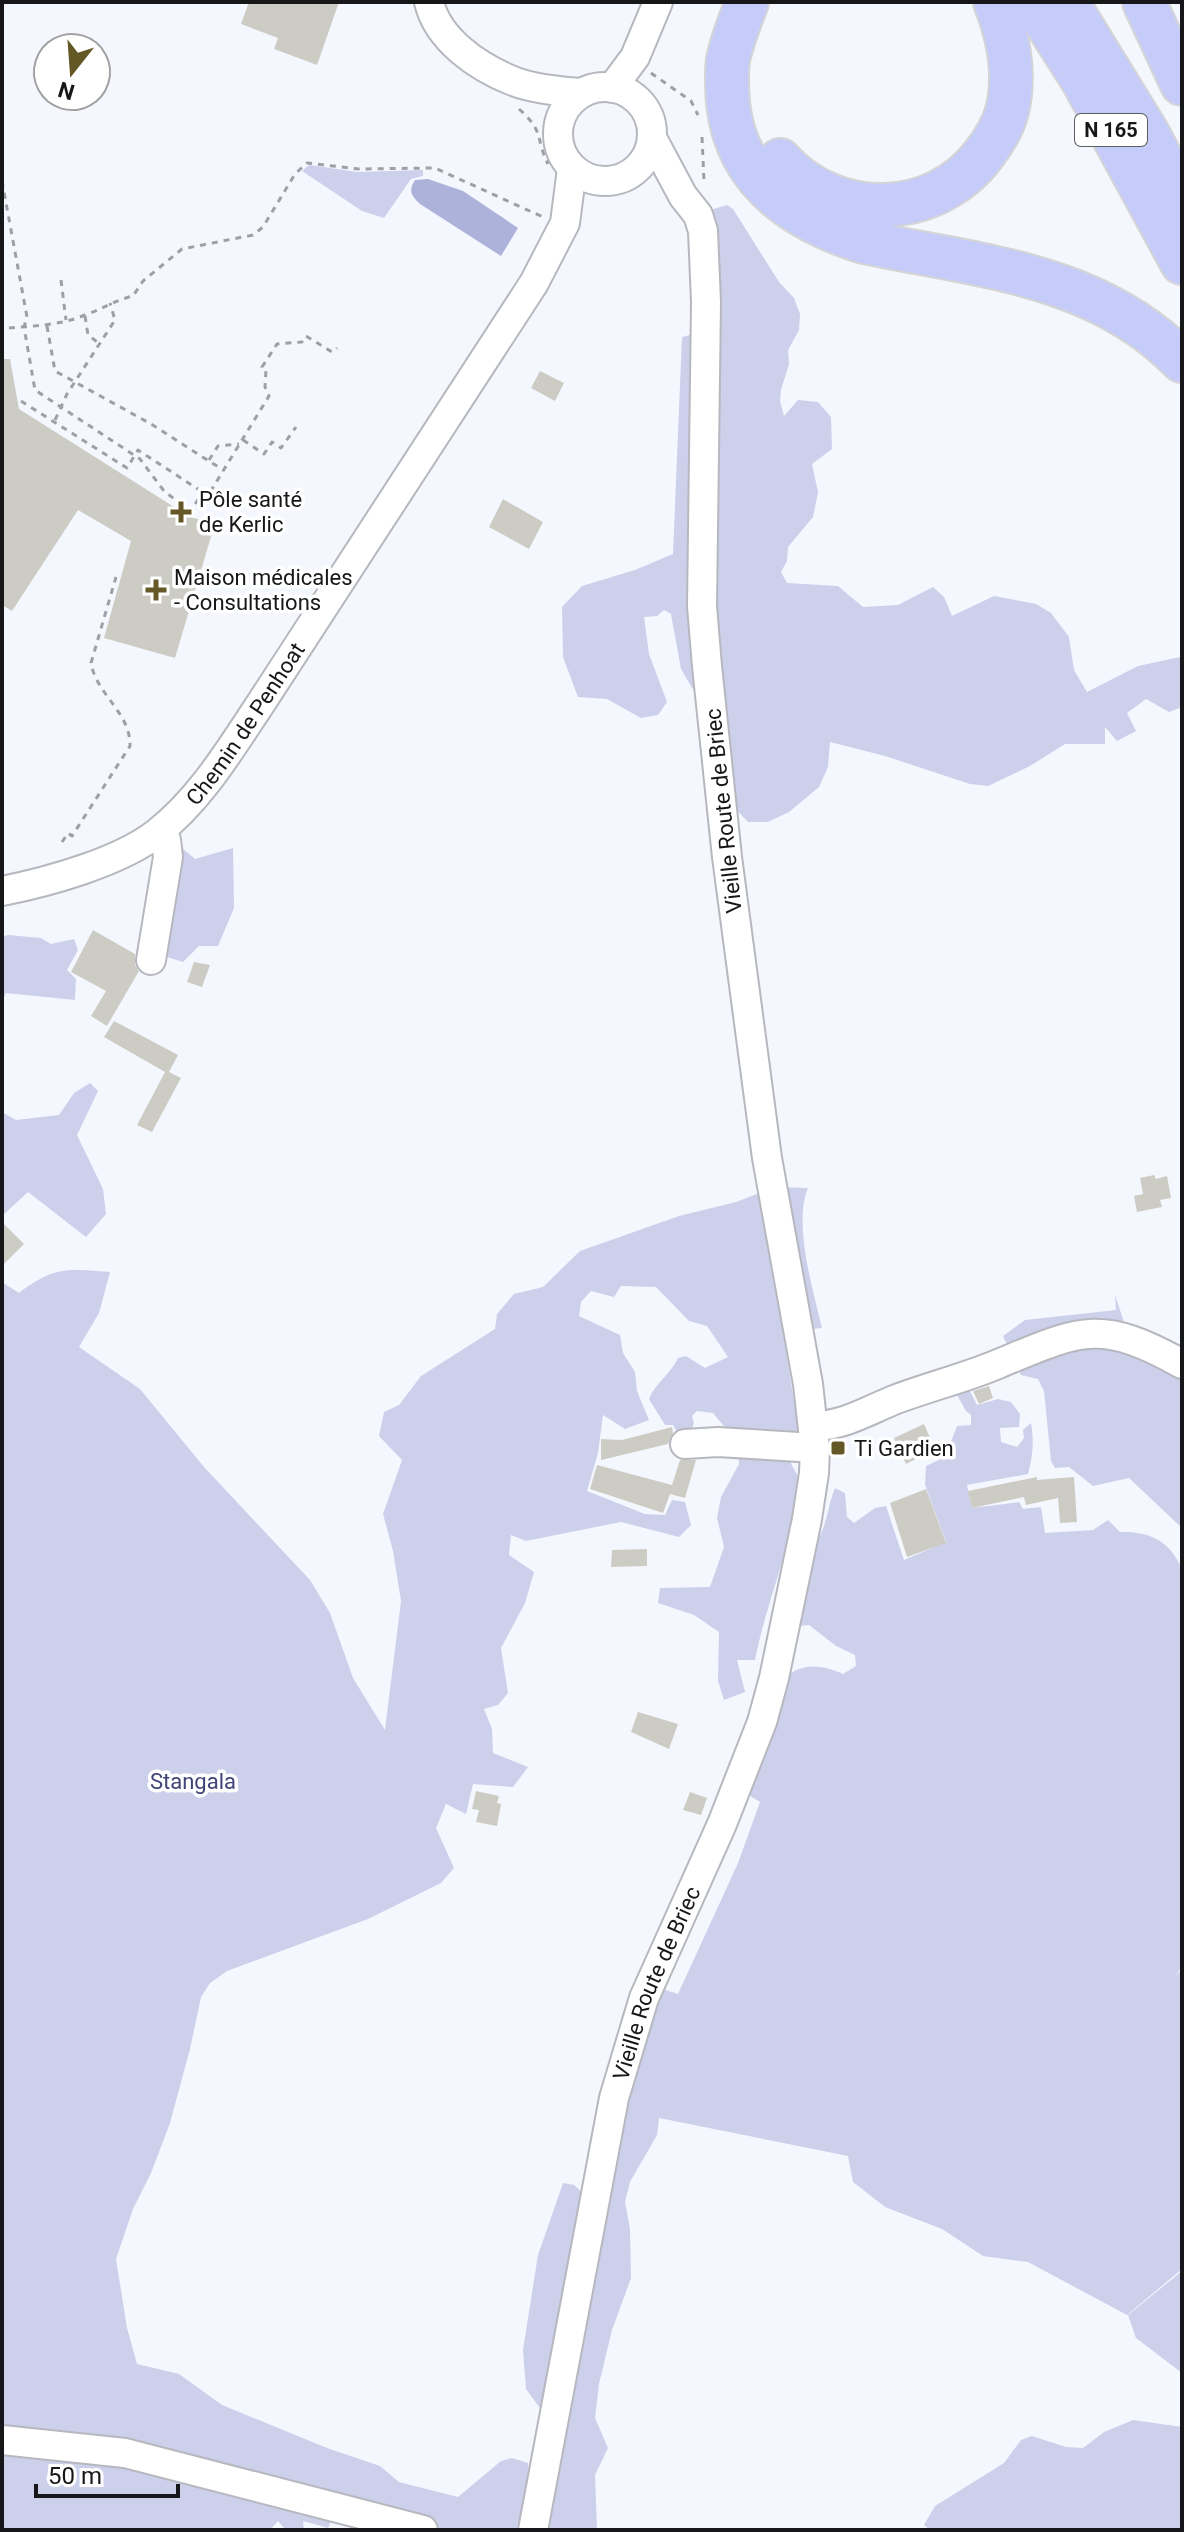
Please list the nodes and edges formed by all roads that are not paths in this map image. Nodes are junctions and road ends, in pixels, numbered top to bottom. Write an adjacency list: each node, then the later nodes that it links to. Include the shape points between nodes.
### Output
1 (429, 2): 12 (street, via 443,33)
2 (658, 2): 9 (street)
3 (747, 2): 23 (highway, via 728,61 730,114 738,146 772,194 850,238 1044,279 1092,296 1149,330)
4 (769, 2): 5 (highway, via 755,29 744,79 749,112 761,134 784,165 812,188 840,200 883,206 922,198 953,184 978,162 1000,129 1011,73)
5 (995, 2)
6 (1033, 2): 22 (highway, N 165, via 1083,81)
7 (1067, 2): 19 (highway, N 165)
8 (1144, 2): 10 (highway)
9 (635, 62): 11 (street); 14 (street)
10 (1182, 84)
11 (612, 88): 13 (street); 14 (street)
12 (513, 92): 13 (street); 15 (street)
13 (581, 93): 15 (street, via 565,108)
14 (642, 105): 16 (street)
15 (558, 127): 17 (street)
16 (652, 138): 18 (street, via 643,162); 20 (street, Vieille Route de Briec)
17 (561, 169): 18 (street, via 595,181); 21 (street, Chemin de Penhoat)
18 (616, 180): 20 (street, via 657,185); 21 (street, Chemin de Penhoat)
19 (1182, 198)
20 (688, 202): 28 (street, Vieille Route de Briec, via 703,231 706,302 702,606 707,666 767,1158)
21 (556, 221): 24 (street, Chemin de Penhoat, via 534,283 261,703 206,780)
22 (1182, 263)
23 (1182, 361)
24 (158, 833): 25 (street, Chemin de Penhoat, via 97,863); 26 (street, via 166,840 168,857)
25 (2, 891)
26 (151, 960)
27 (1182, 1364): 28 (street, via 1114,1335 1071,1336 827,1426)
28 (814, 1437): 29 (street); 32 (street, Vieille Route de Briec, via 807,1519 768,1700 722,1824 644,1998 614,2098)
29 (685, 1444)
30 (2, 2440): 31 (street, via 125,2453)
31 (423, 2530)
32 (533, 2530)

